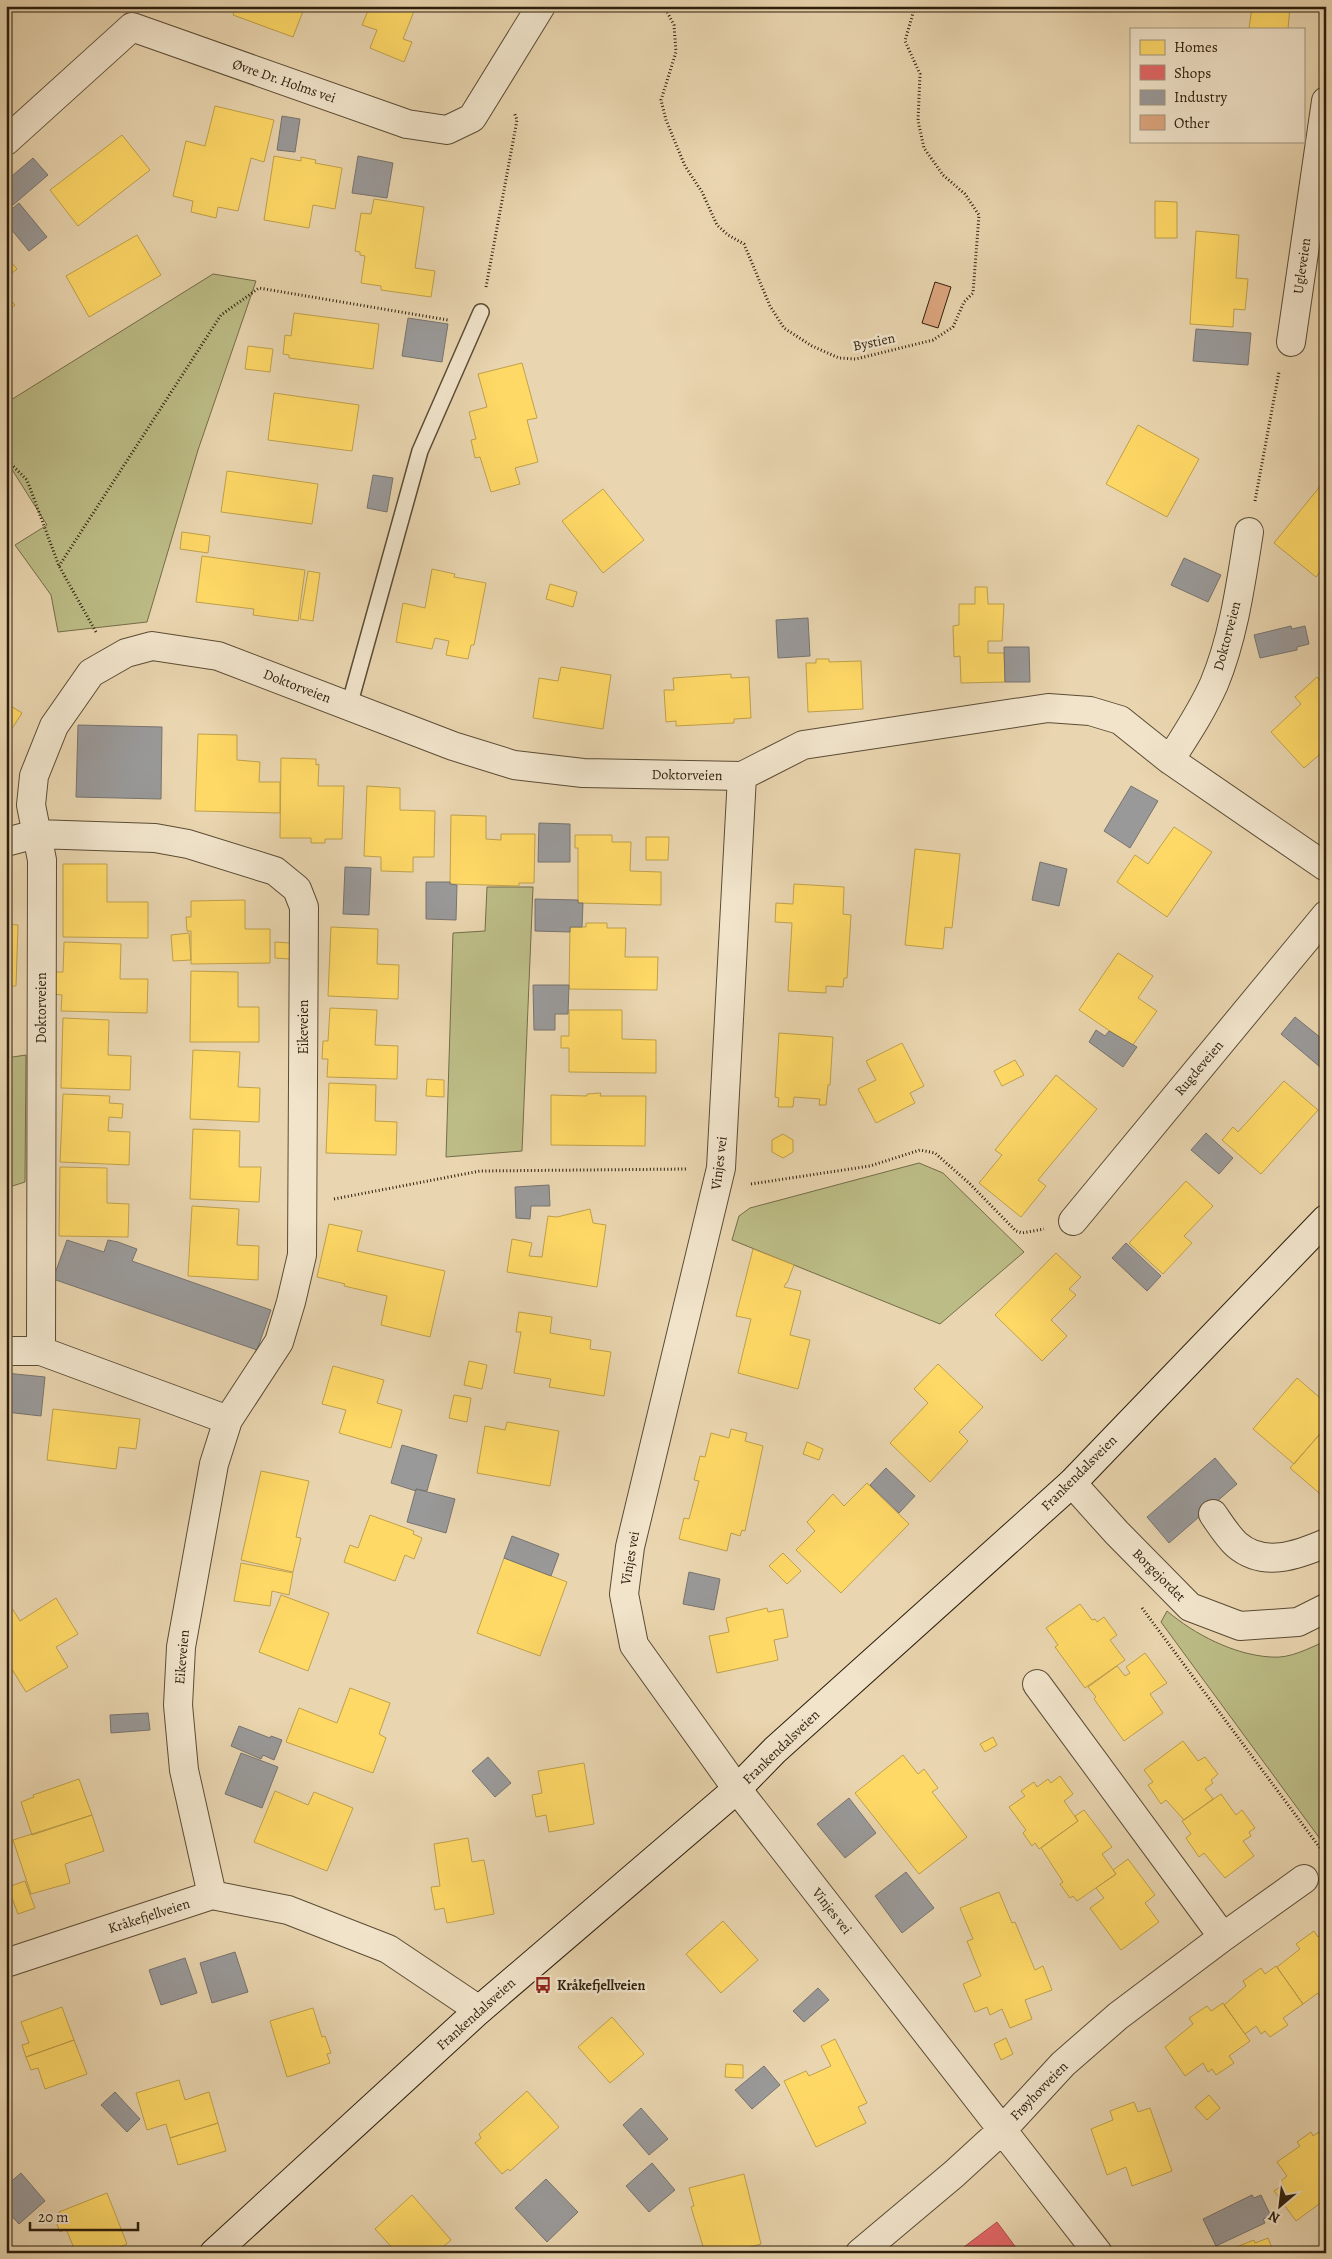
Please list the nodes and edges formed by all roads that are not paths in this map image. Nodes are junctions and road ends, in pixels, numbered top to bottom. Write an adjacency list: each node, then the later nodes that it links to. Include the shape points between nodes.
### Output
1 (541, 6): 3 (street, Øvre Dr. Holms vei, via 472,118 448,130 407,124 132,27)
2 (1326, 101): 5 (street, Ugleveien)
3 (6, 141)
4 (478, 318): 7 (lane, via 420,450)
5 (1291, 342)
6 (1249, 532): 8 (street, Doktorveien, via 1226,651 1206,700)
7 (349, 706): 9 (street, Doktorveien, via 453,746 514,765 583,773); 10 (street, Doktorveien, via 218,656 152,646 126,653 91,673 54,726 34,776 31,805)
8 (1170, 760): 9 (street, Doktorveien, via 1120,720 1090,711 1048,708 803,745); 12 (street, Doktorveien)
9 (742, 776): 24 (street, Vinjes vei, via 719,1178 630,1547 624,1594 634,1645)
10 (36, 834): 11 (street, Eikeveien); 17 (street, Doktorveien, via 42,860); 18 (street, Eikeveien, via 155,838 188,844 275,871 296,889 304,907 302,1255 278,1342)
11 (6, 842)
12 (1326, 867)
13 (1326, 915): 15 (street, Rugdeveien)
14 (1326, 1219): 19 (street, Frankendalsveien)
15 (1073, 1221)
16 (6, 1351): 17 (street)
17 (41, 1351): 18 (street)
18 (228, 1420): 26 (street, Eikeveien, via 214,1464 181,1647 178,1705 184,1770)
19 (1072, 1483): 22 (street, Borgejordet, via 1190,1607 1240,1626 1298,1622); 24 (street, Frankendalsveien, via 775,1750)
20 (1213, 1514): 21 (street, via 1238,1545 1258,1556 1278,1559 1302,1554)
21 (1326, 1543)
22 (1326, 1608)
23 (1037, 1684): 27 (street)
24 (737, 1789): 29 (street, Frankendalsveien); 30 (street, Vinjes vei)
25 (1304, 1879): 27 (street, Frøyhovveien)
26 (212, 1895): 28 (street, Kråkefjellveien); 29 (street, Kråkefjellveien, via 288,1910 388,1949)
27 (1223, 1936): 30 (street, Frøyhovveien, via 1118,2016 1064,2064)
28 (6, 1963)
29 (479, 2010): 31 (street, Frankendalsveien)
30 (1002, 2130): 32 (street, Frøyhovveien); 33 (street, Vinjes vei)
31 (214, 2253)
32 (860, 2253)
33 (1098, 2253)

